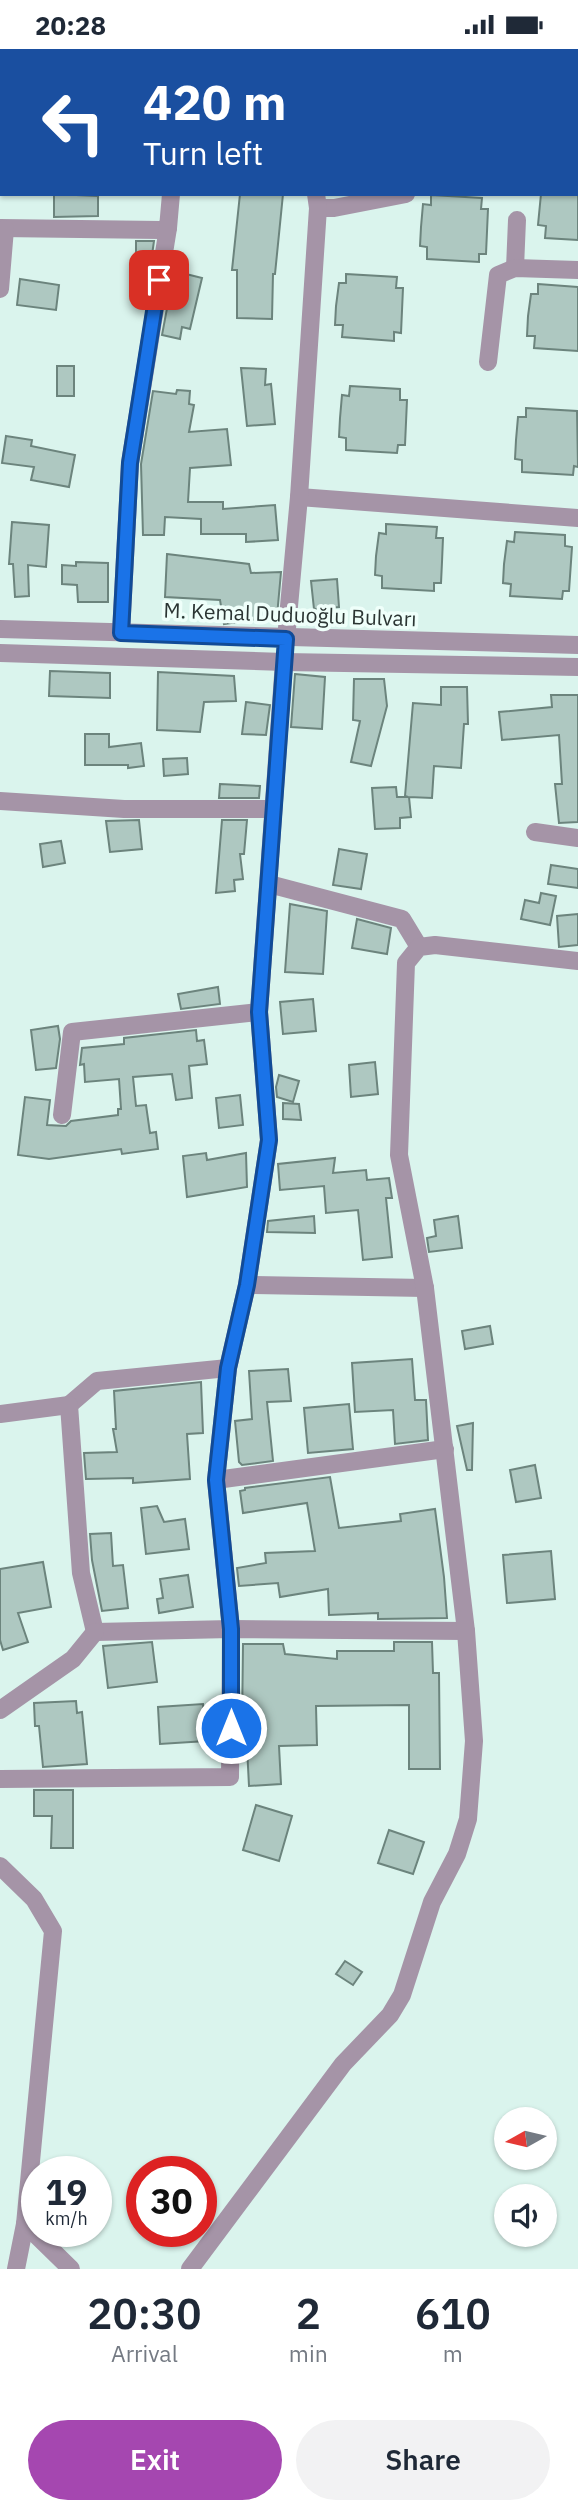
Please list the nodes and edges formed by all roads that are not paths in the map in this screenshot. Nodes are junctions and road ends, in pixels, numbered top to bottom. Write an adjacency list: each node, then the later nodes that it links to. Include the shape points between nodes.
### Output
1 (171, 196): 6 (street)
2 (396, 196): 3 (street, via 334,208)
3 (317, 201): 11 (street)
4 (517, 220): 7 (street)
5 (3, 228): 6 (street); 9 (street)
6 (168, 228): 14 (street, via 130,463)
7 (515, 268): 8 (street); 10 (street, via 498,275)
8 (578, 270)
9 (0, 289)
10 (488, 362)
11 (299, 497): 12 (street); 15 (street)
12 (578, 518)
13 (0, 629): 14 (street, M. Kemal Duduoğlu Bulvarı)
14 (121, 633): 15 (street, M. Kemal Duduoğlu Bulvarı)
15 (286, 639): 16 (street, M. Kemal Duduoğlu Bulvarı); 18 (street)
16 (578, 645)
17 (0, 653): 18 (street)
18 (285, 662): 19 (street); 21 (street)
19 (578, 667)
20 (0, 801): 21 (street, via 124,809)
21 (273, 809): 24 (street)
22 (535, 832): 23 (street)
23 (578, 838)
24 (269, 884): 25 (street, via 402,919); 27 (street)
25 (419, 947): 26 (street); 30 (street, via 406,963 399,1155)
26 (578, 961)
27 (259, 1012): 28 (street, via 72,1032); 29 (street, via 269,1140)
28 (62, 1115)
29 (247, 1285): 30 (street); 31 (street)
30 (425, 1288): 34 (street)
31 (228, 1368): 32 (street, via 97,1381); 35 (street)
32 (69, 1405): 33 (street); 38 (street, via 81,1573)
33 (0, 1414)
34 (445, 1449): 35 (street); 37 (street)
35 (216, 1480): 36 (street)
36 (231, 1629): 37 (street); 38 (street); 40 (street, via 230,1777)
37 (466, 1631): 47 (street, via 474,1741 468,1819 457,1854 432,1902 402,1995 390,2015 343,2064)
38 (94, 1632): 39 (street, via 73,1659)
39 (0, 1710)
40 (0, 1779)
41 (0, 1866): 42 (street, via 34,1899 53,1931)
42 (31, 2156)
43 (21, 2244): 45 (street)
44 (49, 2247): 46 (street)
45 (16, 2269)
46 (71, 2269)
47 (191, 2269)

